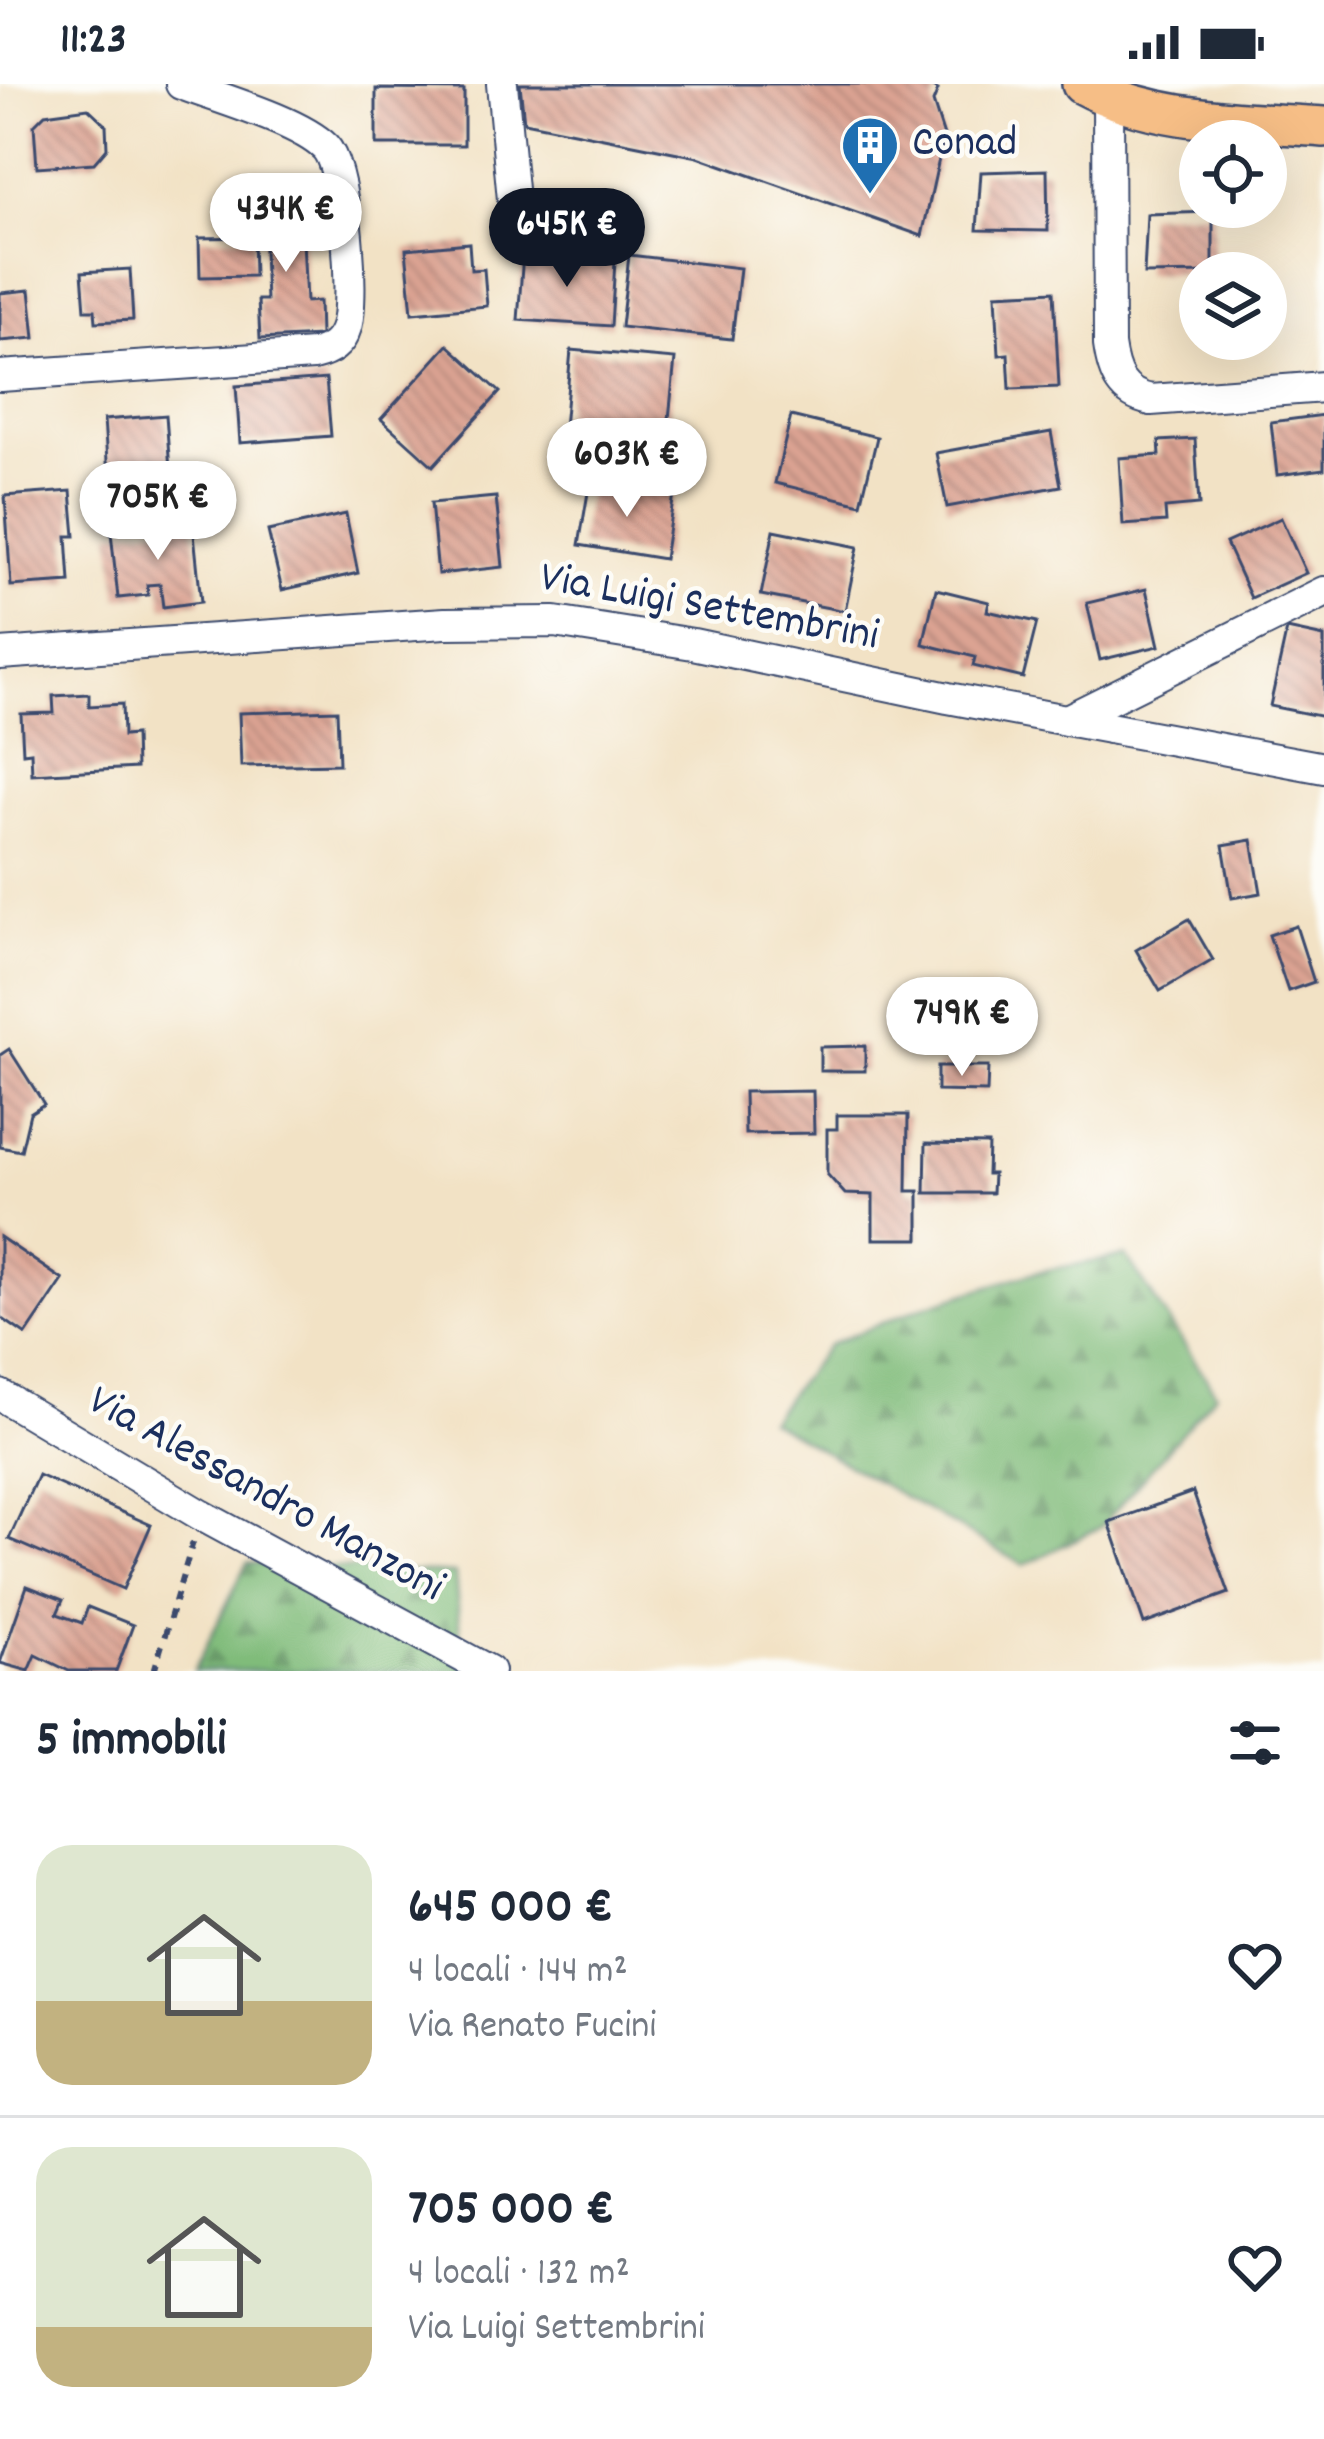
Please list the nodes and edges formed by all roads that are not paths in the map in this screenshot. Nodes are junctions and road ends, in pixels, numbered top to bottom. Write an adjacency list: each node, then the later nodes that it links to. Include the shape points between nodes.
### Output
1 (181, 84): 6 (street, via 305,133 335,160 345,204 348,306 338,343 314,356)
2 (502, 84): 5 (street)
3 (1095, 91): 4 (main road, via 1204,118); 7 (street, via 1109,345 1120,382 1151,400)
4 (1324, 127)
5 (514, 210)
6 (0, 376)
7 (1324, 387)
8 (1324, 592): 10 (street)
9 (0, 654): 10 (street, Via Luigi Settembrini, via 555,622)
10 (1067, 720): 11 (street, Via Luigi Settembrini)
11 (1324, 768)
12 (0, 1395): 13 (street, Via Alessandro Manzoni)
13 (490, 1671)

